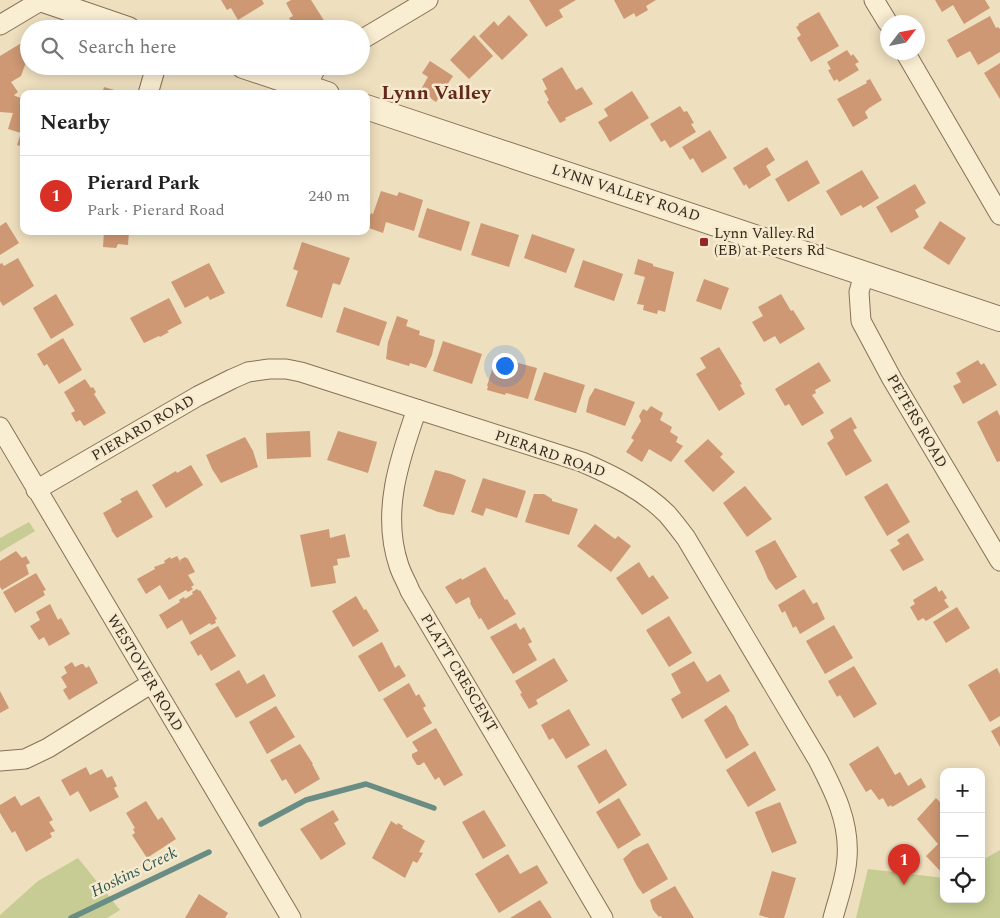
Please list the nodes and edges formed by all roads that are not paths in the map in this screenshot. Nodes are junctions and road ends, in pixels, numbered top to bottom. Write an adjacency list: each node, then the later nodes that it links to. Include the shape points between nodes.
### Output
1 (43, 0): 5 (street); 6 (street)
2 (428, 0): 7 (street)
3 (874, 0): 4 (street)
4 (883, 15)
5 (102, 20)
6 (0, 25)
7 (370, 35)
8 (910, 60): 15 (street)
9 (153, 75): 12 (street)
10 (271, 75): 13 (street)
11 (317, 75): 13 (street)
12 (149, 90)
13 (317, 90)
14 (370, 108): 16 (street, LYNN VALLEY ROAD)
15 (1000, 215)
16 (864, 274): 17 (street, LYNN VALLEY ROAD); 21 (street, PETERS ROAD, via 859,292 861,321)
17 (1000, 319)
18 (417, 409): 20 (street, PIERARD ROAD, via 301,372 269,368 248,372 213,388); 25 (street, PLATT CRESCENT, via 394,484 391,507 399,566 410,591); 26 (street, PIERARD ROAD, via 582,462 613,476 666,514 686,538 834,790 845,823 847,858)
19 (0, 427): 20 (street, WESTOVER ROAD)
20 (36, 490): 22 (street, WESTOVER ROAD)
21 (1000, 561)
22 (152, 683): 23 (street, via 48,748 25,758); 24 (street, WESTOVER ROAD)
23 (0, 761)
24 (290, 918)
25 (603, 918)
26 (833, 918)

